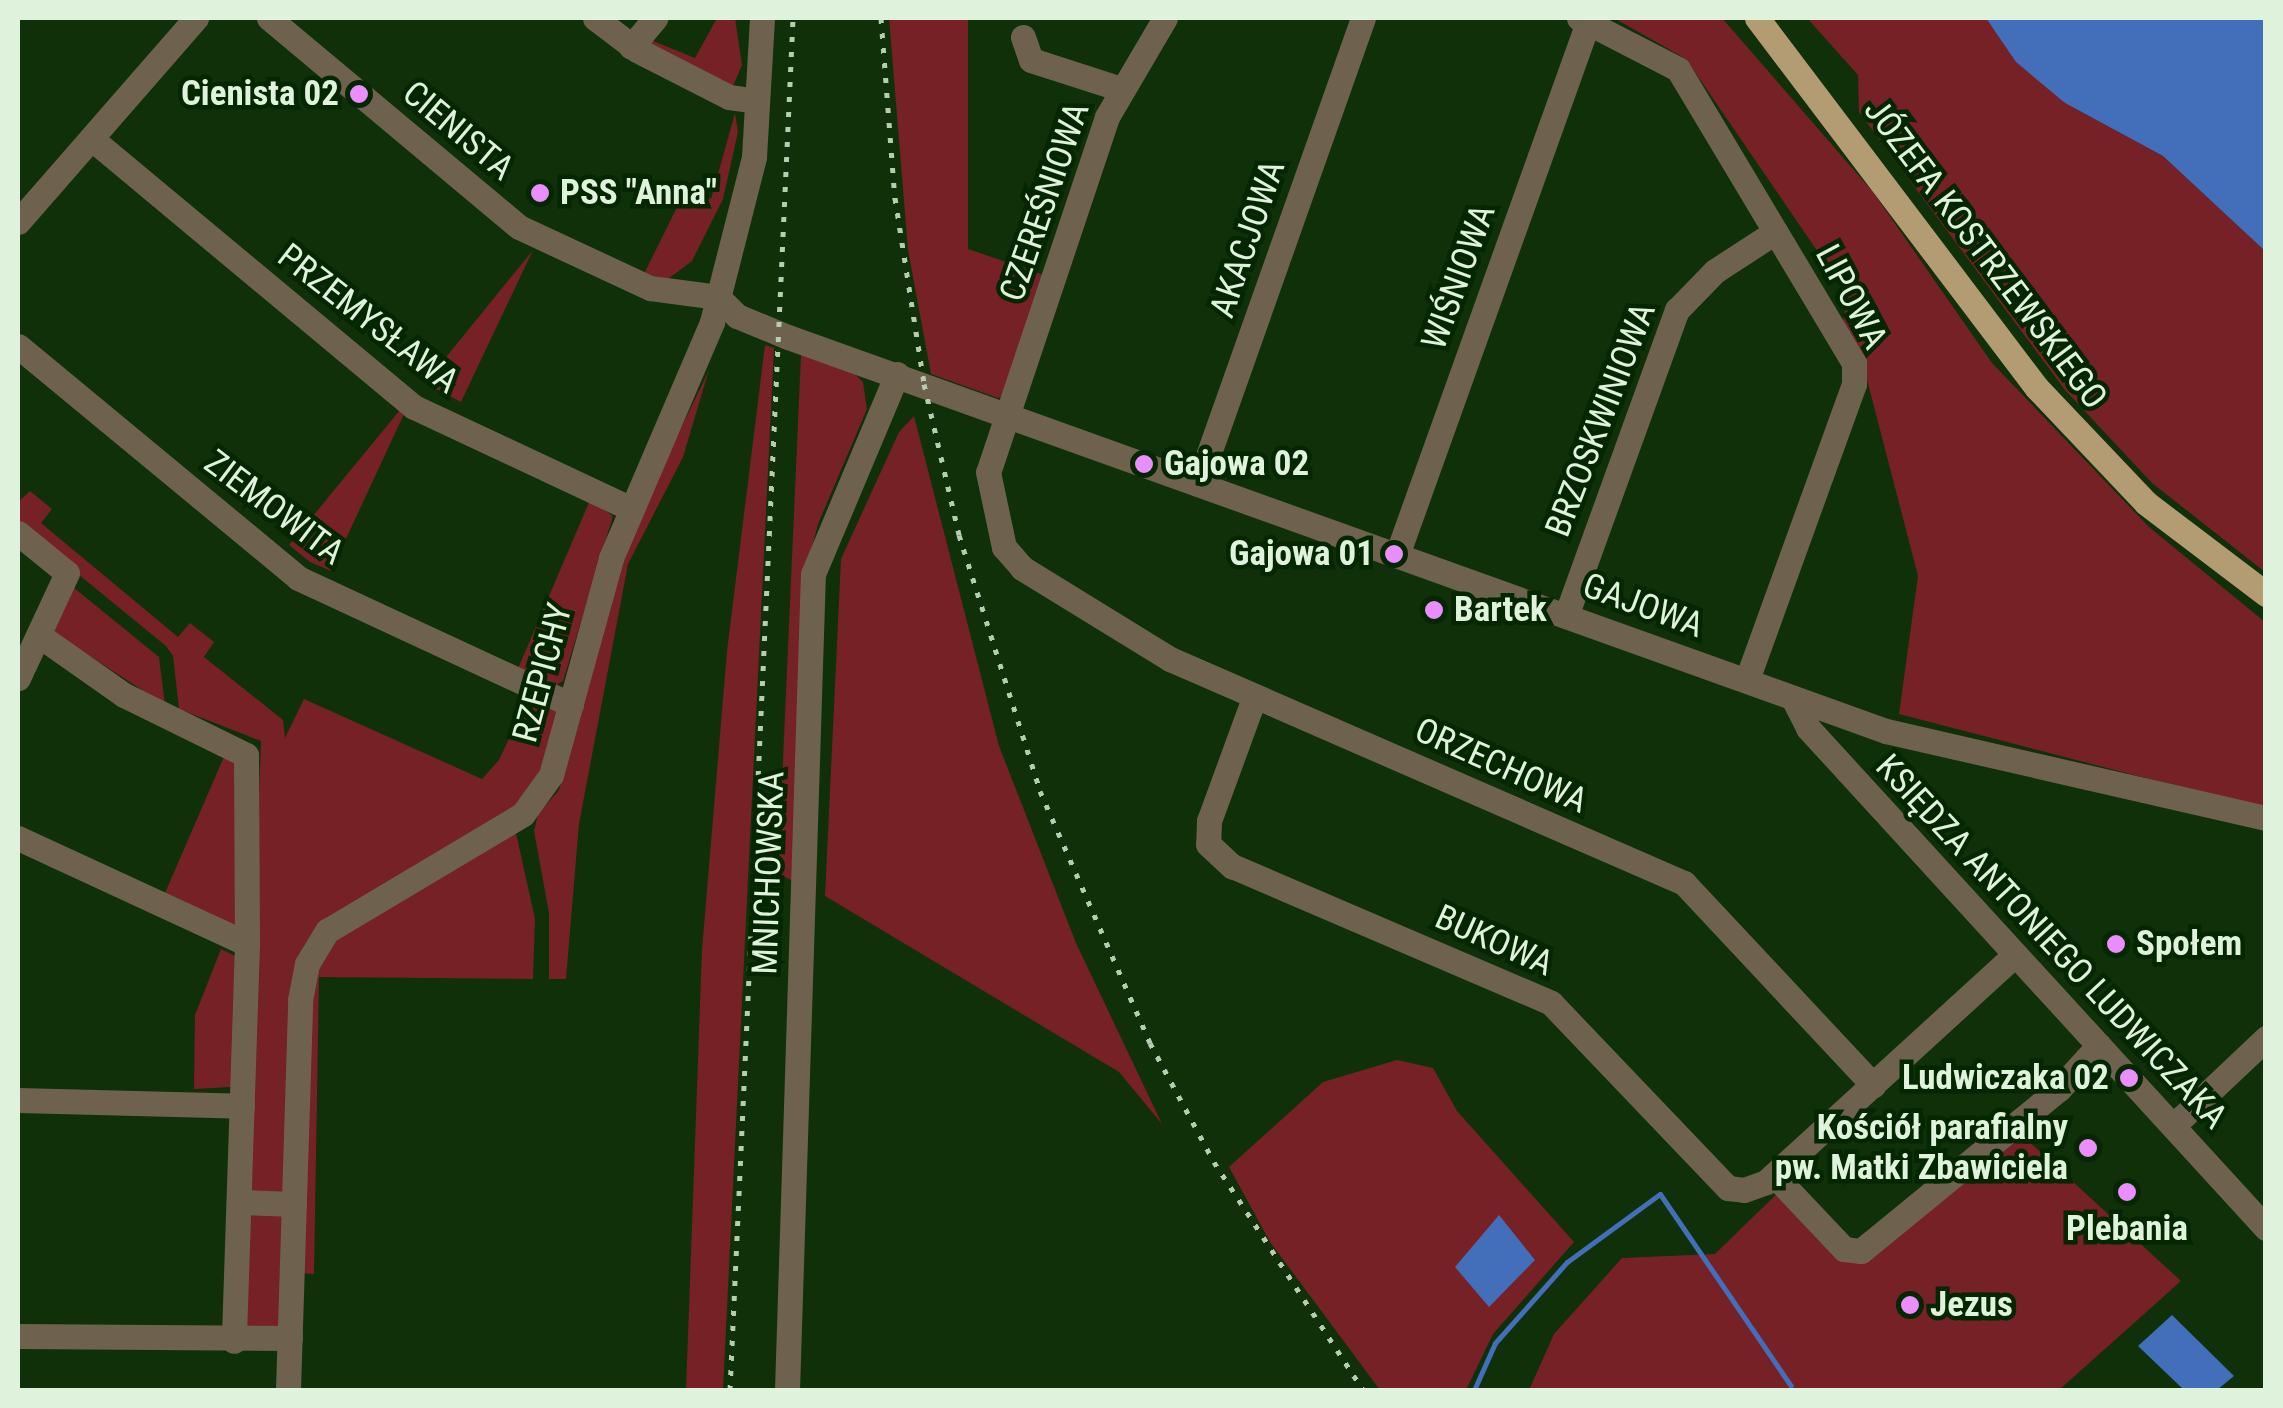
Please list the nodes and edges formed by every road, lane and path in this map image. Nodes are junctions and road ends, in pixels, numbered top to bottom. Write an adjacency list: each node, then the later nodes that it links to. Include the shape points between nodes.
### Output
1 (196, 18): 14 (street)
2 (269, 18): 17 (street, CIENISTA, via 519,226 650,288)
3 (596, 18): 11 (street)
4 (655, 18): 11 (street)
5 (762, 18): 13 (street, RZEPICHY)
6 (1165, 18): 12 (street, CZEREŚNIOWA)
7 (1363, 18): 21 (street, AKACJOWA)
8 (1757, 18): 25 (main road, JÓZEFA KOSTRZEWSKIEGO, via 2037,388 2146,503)
9 (1584, 20): 16 (street, LIPOWA, via 1678,69); 24 (street, WIŚNIOWA)
10 (1023, 37): 12 (street, via 1030,60)
11 (632, 48): 13 (street, via 729,98)
12 (1121, 90): 20 (street, CZEREŚNIOWA)
13 (757, 102): 17 (street, RZEPICHY, via 750,182)
14 (92, 140): 15 (street); 22 (street, PRZEMYSŁAWA, via 409,403)
15 (18, 222)
16 (1775, 232): 26 (street, BRZOSKWINIOWA, via 1706,277 1677,310); 29 (street, LIPOWA, via 1856,373)
17 (718, 297): 19 (street, CIENISTA, via 737,316); 22 (street, RZEPICHY, via 706,340)
18 (18, 346): 32 (street, ZIEMOWITA, via 298,578)
19 (897, 374): 20 (street, GAJOWA); 51 (street, MNICHOWSKA, via 814,574)
20 (1011, 417): 21 (street, GAJOWA); 30 (street, ORZECHOWA, via 986,484 1012,559 1170,660)
21 (1198, 484): 24 (street, GAJOWA)
22 (630, 508): 32 (street, RZEPICHY)
23 (18, 533): 27 (street, via 67,573)
24 (1396, 555): 26 (street, GAJOWA)
25 (2266, 594)
26 (1566, 616): 29 (street, GAJOWA)
27 (40, 636): 28 (street); 35 (street, via 124,695 246,756)
28 (18, 678)
29 (1747, 680): 31 (street, GAJOWA)
30 (1254, 698): 39 (street, ORZECHOWA, via 1684,884); 43 (street, BUKOWA, via 1209,821 1208,844 1232,866 1551,1002 1728,1188 1744,1190)
31 (1794, 698): 33 (street, GAJOWA, via 1886,731); 36 (street, KSIĘDZA ANTONIEGO LUDWICZAKA, via 1808,728)
32 (572, 706): 45 (street, RZEPICHY, via 551,775 523,814 327,931 307,964 300,1000)
33 (2266, 818)
34 (18, 838): 35 (street)
35 (248, 944): 41 (street)
36 (2016, 955): 38 (street, KSIĘDZA ANTONIEGO LUDWICZAKA); 39 (street)
37 (2266, 1038): 42 (street)
38 (2098, 1045): 42 (street, KSIĘDZA ANTONIEGO LUDWICZAKA); 43 (street, via 2059,1089 1861,1252 1844,1249)
39 (1872, 1086): 43 (street, BUKOWA)
40 (18, 1100): 41 (street)
41 (242, 1106): 44 (street)
42 (2173, 1126): 46 (street, KSIĘDZA ANTONIEGO LUDWICZAKA)
43 (1774, 1175)
44 (241, 1202): 45 (street); 49 (street)
45 (294, 1204): 48 (street)
46 (2266, 1228)
47 (18, 1336): 49 (street)
48 (290, 1338): 49 (street); 50 (street)
49 (234, 1341)
50 (288, 1390)
51 (788, 1390)

